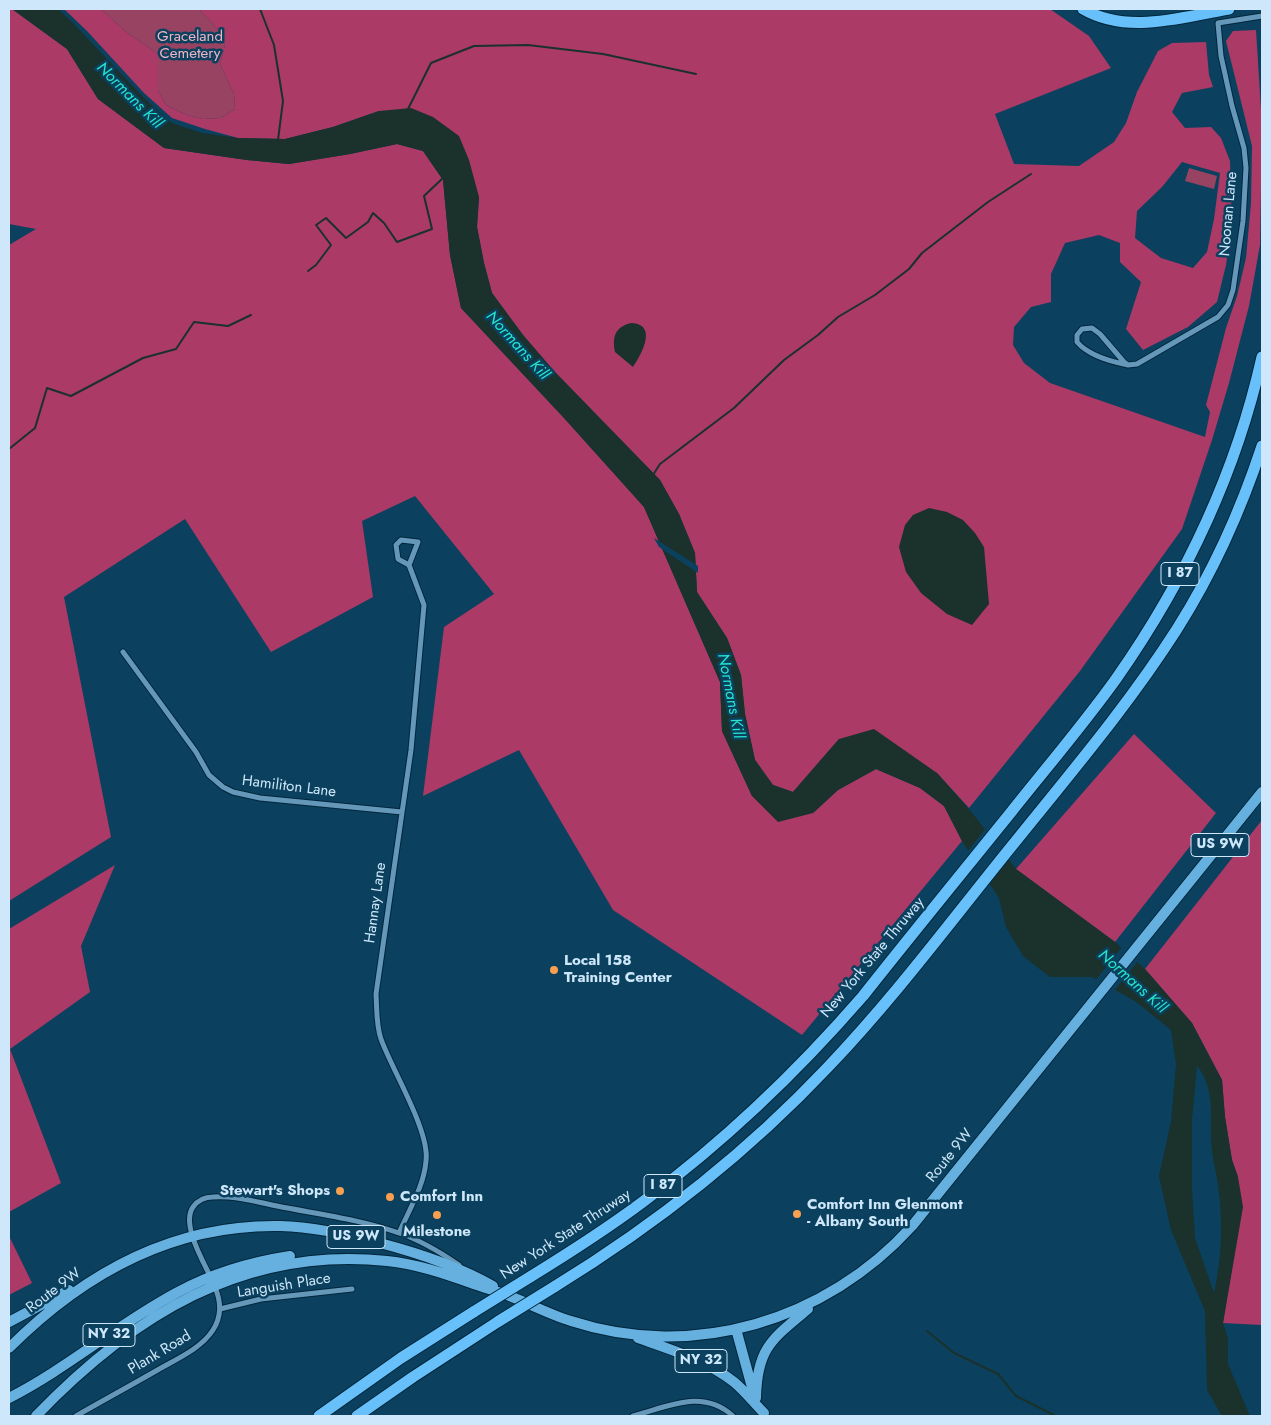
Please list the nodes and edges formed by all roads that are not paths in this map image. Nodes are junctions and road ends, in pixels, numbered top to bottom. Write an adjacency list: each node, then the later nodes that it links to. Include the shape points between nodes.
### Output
1 (1083, 9): 4 (highway, via 1103,18 1132,23)
2 (1098, 9): 3 (highway, via 1114,14 1150,16)
3 (1193, 9)
4 (1229, 9)
5 (1262, 16): 7 (street, Noonan Lane, via 1218,23 1221,56 1246,168 1241,237 1230,301 1213,320 1144,361)
6 (1262, 357): 31 (highway, New York State Thruway / I 87, bridge, via 1231,461 1188,561 1161,609 1096,706 863,996 742,1121 645,1201)
7 (1128, 365): 7 (street, via 1096,330 1082,329 1076,335 1077,342 1084,349)
8 (1262, 446): 32 (highway, I 87, bridge, via 1226,538 1186,613 1134,691 880,1010 846,1048 757,1137 664,1213 616,1248 412,1377)
9 (409, 565): 9 (street, Hannay Lane, via 398,559 396,545 401,540 418,542); 12 (street, Hannay Lane, via 424,605)
10 (123, 652): 12 (street, Hamiliton Lane, via 196,752 209,775 223,787 260,798)
11 (1262, 792): 20 (main road, Route 9W / US 9W, via 904,1234 866,1270)
12 (402, 812): 13 (street, Hannay Lane, via 376,1011 381,1039 417,1122 427,1154 425,1173)
13 (400, 1233): 14 (street, via 348,1219 214,1196 202,1199 192,1209); 15 (street)
14 (192, 1235): 15 (main road, US 9W, via 256,1226 321,1230 404,1250); 16 (main road, US 9W, via 141,1254); 17 (street)
15 (473, 1275): 19 (main road, US 9W)
16 (95, 1278): 22 (main road); 25 (main road, Route 9W / US 9W, via 54,1307)
17 (212, 1281): 19 (main road, US 9W, via 297,1262 385,1261 434,1271); 21 (street, via 219,1296); 26 (main road, NY 32, via 183,1289 154,1305); 29 (main road, US 9W, via 131,1333 81,1373)
18 (352, 1288): 21 (street, Languish Place, via 261,1299)
19 (510, 1296): 24 (main road, US 9W, via 571,1321)
20 (822, 1298): 23 (main road, Route 9W / US 9W, via 788,1314); 27 (main road, via 775,1337 766,1349 759,1367)
21 (220, 1309): 30 (street, Plank Road, via 215,1327 202,1342)
22 (9, 1322)
23 (736, 1329): 24 (main road, Route 9W / US 9W, via 679,1336); 27 (main road, NY 32)
24 (623, 1333): 28 (main road, NY 32, via 713,1368 734,1382)
25 (9, 1348)
26 (9, 1398)
27 (756, 1398): 28 (main road, NY 32)
28 (764, 1415)
29 (36, 1416)
30 (76, 1416)
31 (319, 1416)
32 (357, 1416)
33 (633, 1416): 34 (street, via 693,1400 713,1403)
34 (734, 1416)

